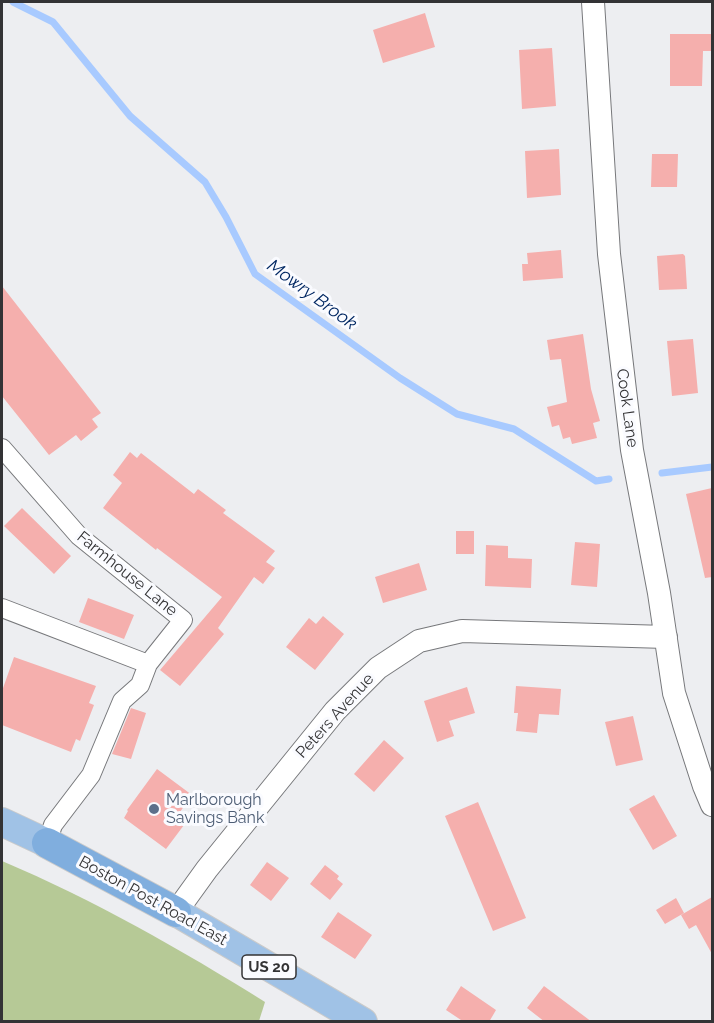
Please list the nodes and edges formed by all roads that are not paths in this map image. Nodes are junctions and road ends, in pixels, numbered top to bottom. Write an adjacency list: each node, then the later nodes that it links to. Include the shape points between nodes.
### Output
1 (593, 2): 4 (street, Cook Lane, via 614,303 632,450)
2 (2, 448): 5 (street, Farmhouse Lane, via 79,536 183,620)
3 (2, 608): 5 (street)
4 (666, 638): 6 (street, Cook Lane, via 674,693); 9 (street, Peters Avenue, via 462,631 419,641 378,668 335,711)
5 (148, 664): 8 (street, via 140,685 122,701 92,775 53,825)
6 (712, 805)
7 (2, 822): 8 (main road, Boston Post Road East / US 20)
8 (47, 843): 9 (highway, Boston Post Road East / US 20)
9 (176, 912): 10 (main road, Boston Post Road East / US 20)
10 (363, 1022)

